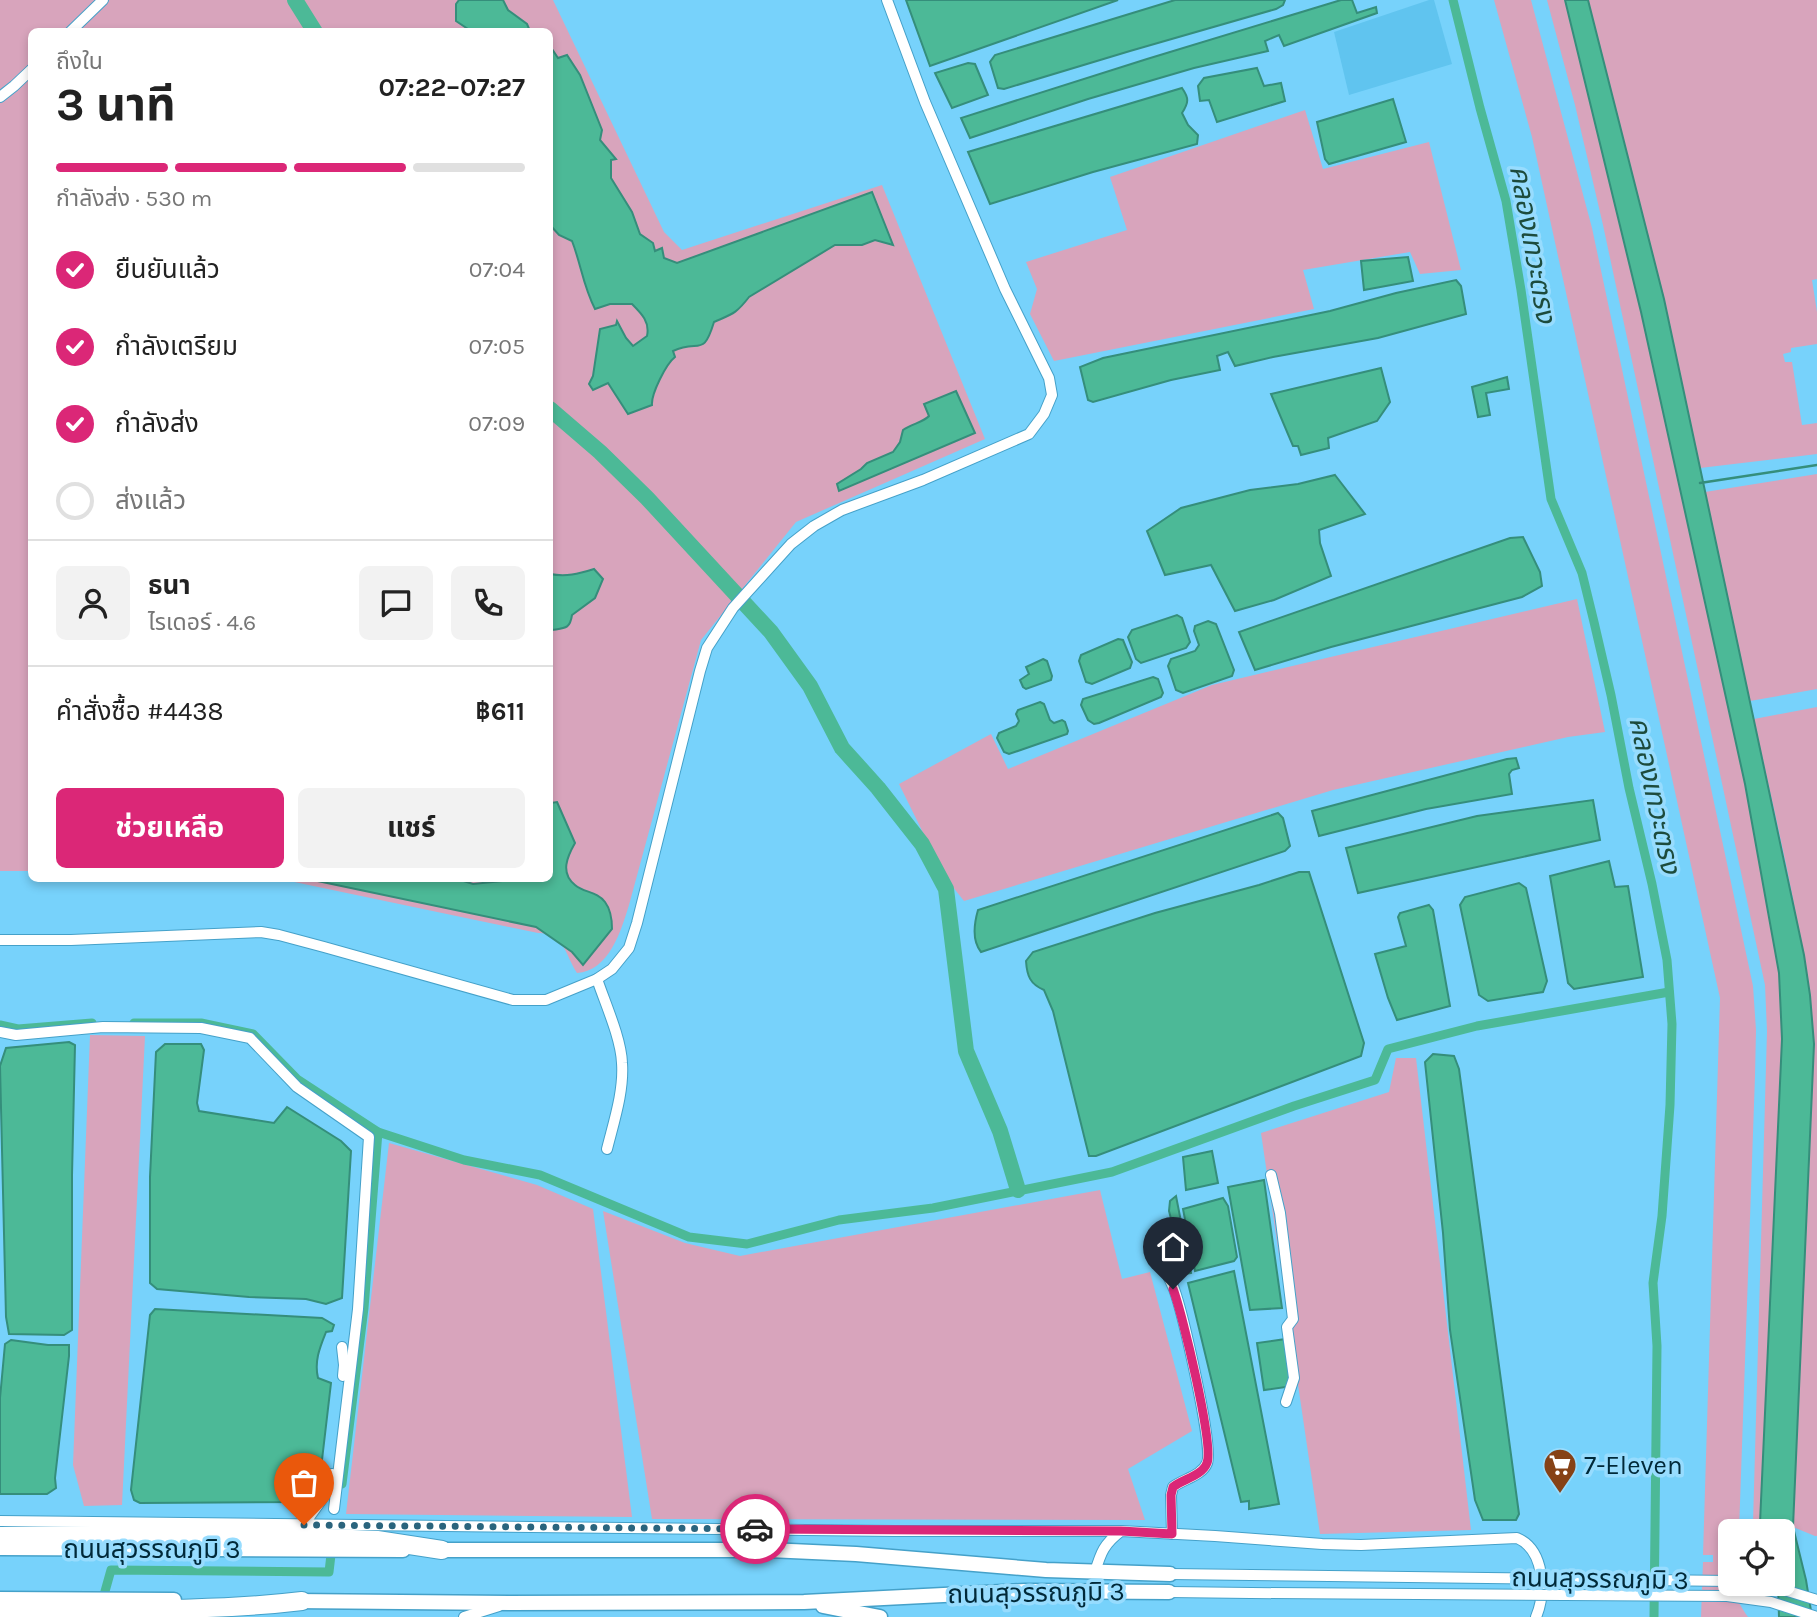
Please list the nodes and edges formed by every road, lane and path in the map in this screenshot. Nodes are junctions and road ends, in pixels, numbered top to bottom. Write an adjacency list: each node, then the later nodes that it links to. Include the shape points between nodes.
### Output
1 (103, 0): 3 (street)
2 (887, 0): 7 (street, via 925,102 1005,289 1049,378 1052,395 1028,434 842,510 814,526 791,544 733,608 708,648 700,671 629,948)
3 (74, 28)
4 (28, 73): 5 (street)
5 (0, 97)
6 (0, 940): 7 (street, via 261,932 513,1000 545,999)
7 (597, 979): 9 (street, via 622,1066)
8 (0, 1032): 14 (street, via 201,1028 250,1038 297,1087 369,1137 358,1309)
9 (607, 1149)
10 (1271, 1175): 13 (street, via 1293,1319 1287,1327 1294,1378)
11 (1154, 1259): 18 (street, via 1167,1275 1180,1308 1209,1454 1200,1472 1173,1487)
12 (342, 1348): 16 (street, via 331,1483)
13 (1286, 1402)
14 (334, 1509)
15 (0, 1521): 16 (street)
16 (304, 1525): 20 (street)
17 (1121, 1531): 18 (street); 21 (street); 24 (street, via 1105,1545)
18 (1172, 1534): 38 (street, via 1361,1545 1517,1538 1526,1542 1540,1563 1541,1605)
19 (0, 1536): 20 (highway)
20 (317, 1537): 21 (highway); 22 (main road, ถนนสุวรรณภูมิ 3)
21 (345, 1538): 23 (highway)
22 (0, 1548)
23 (442, 1550): 24 (main road, ถนนสุวรรณภูมิ 3, via 780,1550)
24 (1095, 1572): 25 (main road, ถนนสุวรรณภูมิ 3)
25 (1170, 1574): 26 (street, ถนนสุวรรณภูมิ 3, bridge)
26 (1718, 1581)
27 (1170, 1592): 32 (main road, ถนนสุวรรณภูมิ 3, via 1025,1591); 39 (street, ถนนสุวรรณภูมิ 3, bridge, via 1727,1596 1771,1602)
28 (1795, 1594): 30 (street)
29 (0, 1599): 34 (main road, ถนนสุวรรณภูมิ 3)
30 (1817, 1600)
31 (302, 1601): 33 (main road, ถนนสุวรรณภูมิ 3); 34 (highway, via 260,1606)
32 (804, 1602): 33 (main road, ถนนสุวรรณภูมิ 3); 37 (main road)
33 (509, 1603): 36 (street)
34 (85, 1605): 35 (highway)
35 (0, 1609)
36 (464, 1617)
37 (880, 1617)
38 (1536, 1617)
39 (1817, 1617)

